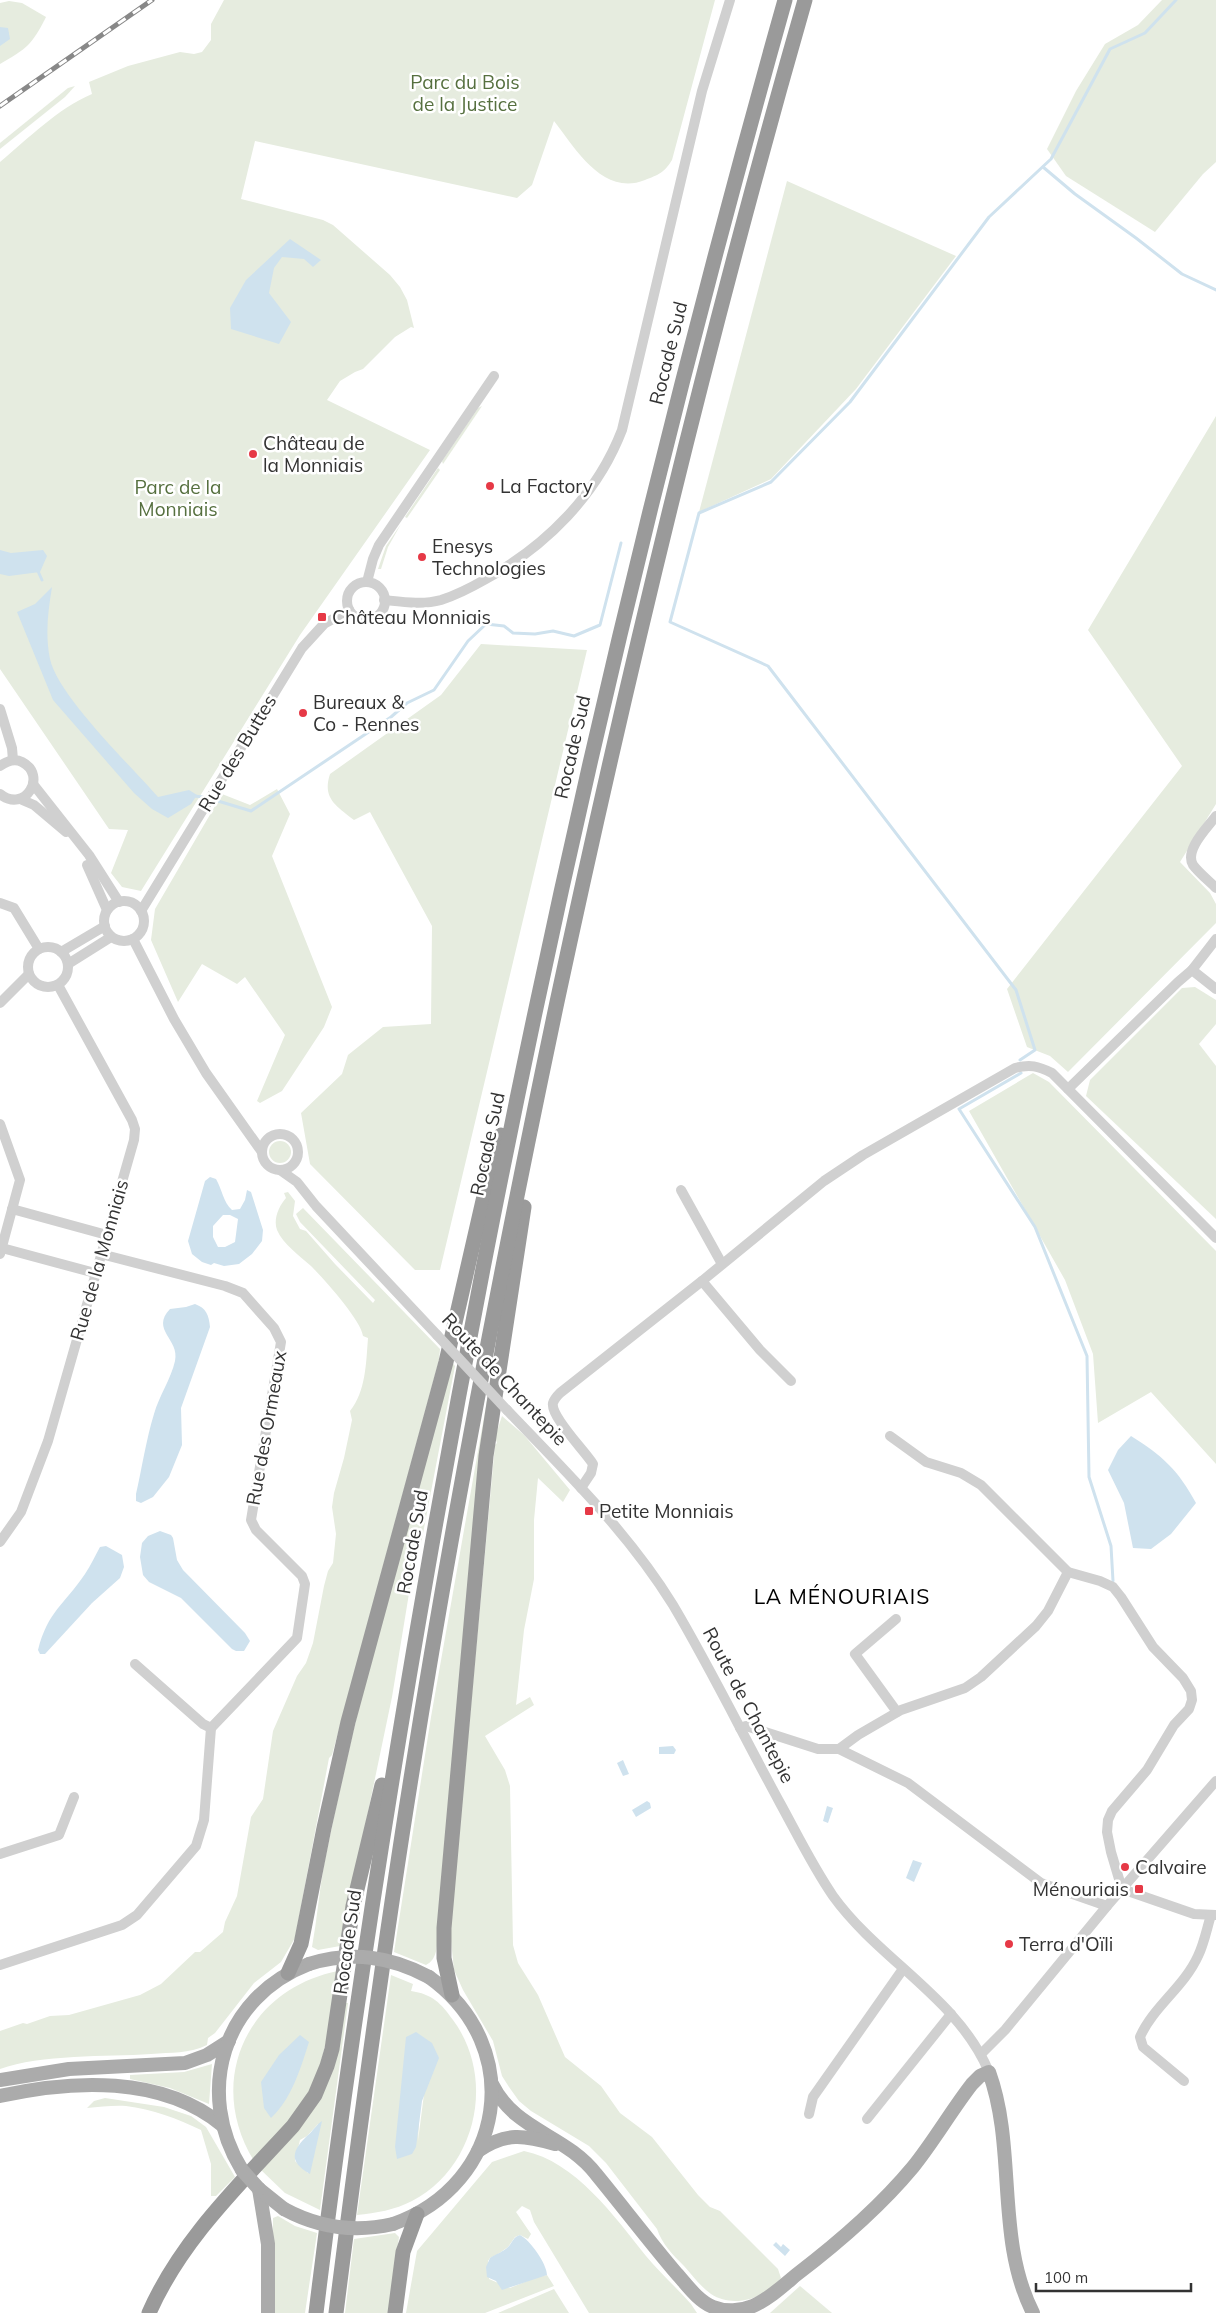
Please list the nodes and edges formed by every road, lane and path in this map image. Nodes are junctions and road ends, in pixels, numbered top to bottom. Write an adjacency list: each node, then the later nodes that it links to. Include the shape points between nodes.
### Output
1 (730, 0): 6 (street, via 702,91 622,430 612,456 597,480 552,532 529,553 504,569 442,600)
2 (785, 0): 33 (highway, Rocade Sud, via 654,491 580,802)
3 (805, 0): 38 (highway, Rocade Sud, via 720,310 668,518 600,803)
4 (494, 376): 5 (street, via 379,545)
5 (367, 582): 6 (street, via 381,590); 7 (street, via 352,588 347,599)
6 (384, 600): 7 (street, via 382,611 368,620 357,618)
7 (349, 610): 19 (street, Rue des Buttes, via 324,624 302,648)
8 (0, 709): 9 (street)
9 (13, 760): 10 (street); 11 (street, via 29,767)
10 (0, 766)
11 (34, 784): 13 (street); 16 (street, via 83,847)
12 (1, 796): 13 (street)
13 (20, 799): 18 (street, via 63,827 92,872)
14 (1216, 816): 15 (street, via 1191,854 1192,864)
15 (1216, 888)
16 (119, 902): 18 (street); 19 (street, via 129,902)
17 (0, 903): 24 (street, via 14,908)
18 (107, 910): 20 (street)
19 (141, 911): 22 (street, via 144,924)
20 (104, 926): 21 (street); 25 (street)
21 (111, 937): 22 (street, via 122,941); 26 (street)
22 (133, 939): 35 (street, via 206,1073)
23 (1216, 939): 27 (street)
24 (39, 949): 25 (street, via 51,947); 28 (street, via 29,960)
25 (60, 952): 26 (street)
26 (68, 964): 29 (street, via 67,975)
27 (1192, 970): 30 (street); 32 (street)
28 (29, 974): 29 (street, via 37,985 51,988); 31 (street)
29 (58, 985): 44 (street, Rue de la Monniais, via 135,1129)
30 (1216, 989)
31 (0, 1003)
32 (1068, 1090): 45 (street); 48 (street, via 1052,1073 1039,1066 1016,1068 863,1155 824,1181)
33 (517, 1097): 62 (highway, Rocade Sud, via 454,1418); 71 (highway, via 493,1157 446,1362 348,1722 301,1944)
34 (0, 1124): 43 (street, via 20,1180)
35 (250, 1132): 36 (street); 37 (street)
36 (273, 1136): 37 (street, via 265,1142); 39 (street, via 287,1135 295,1141)
37 (262, 1152): 40 (street, via 270,1167)
38 (525, 1155): 72 (highway, via 528,1183 486,1456 458,1755 443,1946); 94 (highway, Rocade Sud, via 481,1376 411,1775)
39 (296, 1162): 40 (street); 41 (street)
40 (280, 1170): 41 (street, Route de Chantepie)
41 (297, 1182): 53 (street, Route de Chantepie, bridge)
42 (681, 1190): 48 (street)
43 (12, 1209): 44 (street); 46 (street)
44 (106, 1235): 47 (street, Rue de la Monniais)
45 (1216, 1238)
46 (1, 1251): 49 (street)
47 (102, 1254): 49 (street, Rue de la Monniais); 59 (street, Rue des Ormeaux, via 243,1293 274,1328 281,1342 251,1520 256,1530 302,1576 305,1584 297,1638)
48 (722, 1264): 50 (street)
49 (95, 1273): 54 (street, Rue de la Monniais, via 48,1441 21,1512)
50 (702, 1281): 51 (street, via 760,1350); 53 (street, via 560,1393 553,1402 559,1421 593,1464)
51 (791, 1381)
52 (890, 1436): 55 (street, via 926,1462 961,1473 981,1485)
53 (581, 1488): 60 (street, Route de Chantepie, via 625,1535 673,1605)
54 (0, 1542)
55 (1068, 1572): 58 (street, via 1048,1611 1036,1626 981,1677 965,1688); 66 (street, via 1113,1588 1154,1647 1182,1678 1192,1700 1147,1770 1108,1820 1111,1852)
56 (896, 1619): 58 (street, via 855,1654)
57 (136, 1664): 59 (street)
58 (896, 1712): 61 (street)
59 (211, 1728): 69 (street, via 204,1820 196,1846 137,1915 122,1925)
60 (740, 1728): 61 (street, via 746,1726 818,1749); 70 (street, Route de Chantepie, via 813,1865 832,1894 853,1922)
61 (840, 1749): 67 (street, via 908,1783 1041,1883)
62 (394, 1762): 91 (highway, via 382,1784 353,1906 335,2031 321,2081 293,2126 185,2249 166,2277); 93 (highway, Rocade Sud)
63 (1216, 1781): 66 (street)
64 (74, 1797): 65 (street, via 58,1835)
65 (0, 1854)
66 (1122, 1889): 67 (street); 68 (street, via 1194,1914)
67 (1107, 1906): 75 (street, via 999,2037)
68 (1213, 1915): 78 (street, via 1198,1956 1145,2026 1140,2038 1143,2048)
69 (0, 1966)
70 (903, 1969): 73 (street, Route de Chantepie); 83 (street, via 813,2097)
71 (288, 1973): 72 (main road, bridge, via 340,1956 370,1956 400,1963 429,1977); 74 (main road, via 257,1997)
72 (452, 1995): 79 (main road, via 470,2017 483,2043)
73 (951, 2014): 75 (street, Route de Chantepie); 84 (street)
74 (229, 2041): 77 (main road, via 207,2055 185,2063 60,2070); 85 (main road, via 219,2082)
75 (981, 2054): 76 (street, Route de Chantepie)
76 (989, 2072): 90 (main road, via 972,2084 902,2180 836,2243 758,2304); 96 (main road, Route de Chantepie, via 999,2111 1014,2252 1022,2288)
77 (0, 2080)
78 (1184, 2081)
79 (492, 2084): 86 (main road, via 505,2106 518,2118); 87 (main road, via 490,2112)
80 (17, 2093): 81 (main road); 82 (street); 85 (main road, via 88,2085 144,2090 193,2106)
81 (0, 2096)
82 (0, 2101)
83 (809, 2114)
84 (867, 2119)
85 (222, 2125): 88 (main road, bridge, via 242,2170)
86 (567, 2148): 87 (main road, via 512,2136 496,2140); 90 (main road, via 594,2171 695,2293)
87 (478, 2151): 89 (main road, via 453,2188)
88 (259, 2189): 89 (main road, bridge, via 284,2209 304,2219 337,2228 393,2224); 92 (main road, via 268,2244)
89 (417, 2214): 95 (highway, via 403,2252)
90 (717, 2311)
91 (149, 2313)
92 (268, 2313)
93 (316, 2313)
94 (336, 2313)
95 (395, 2313)
96 (1033, 2313)

